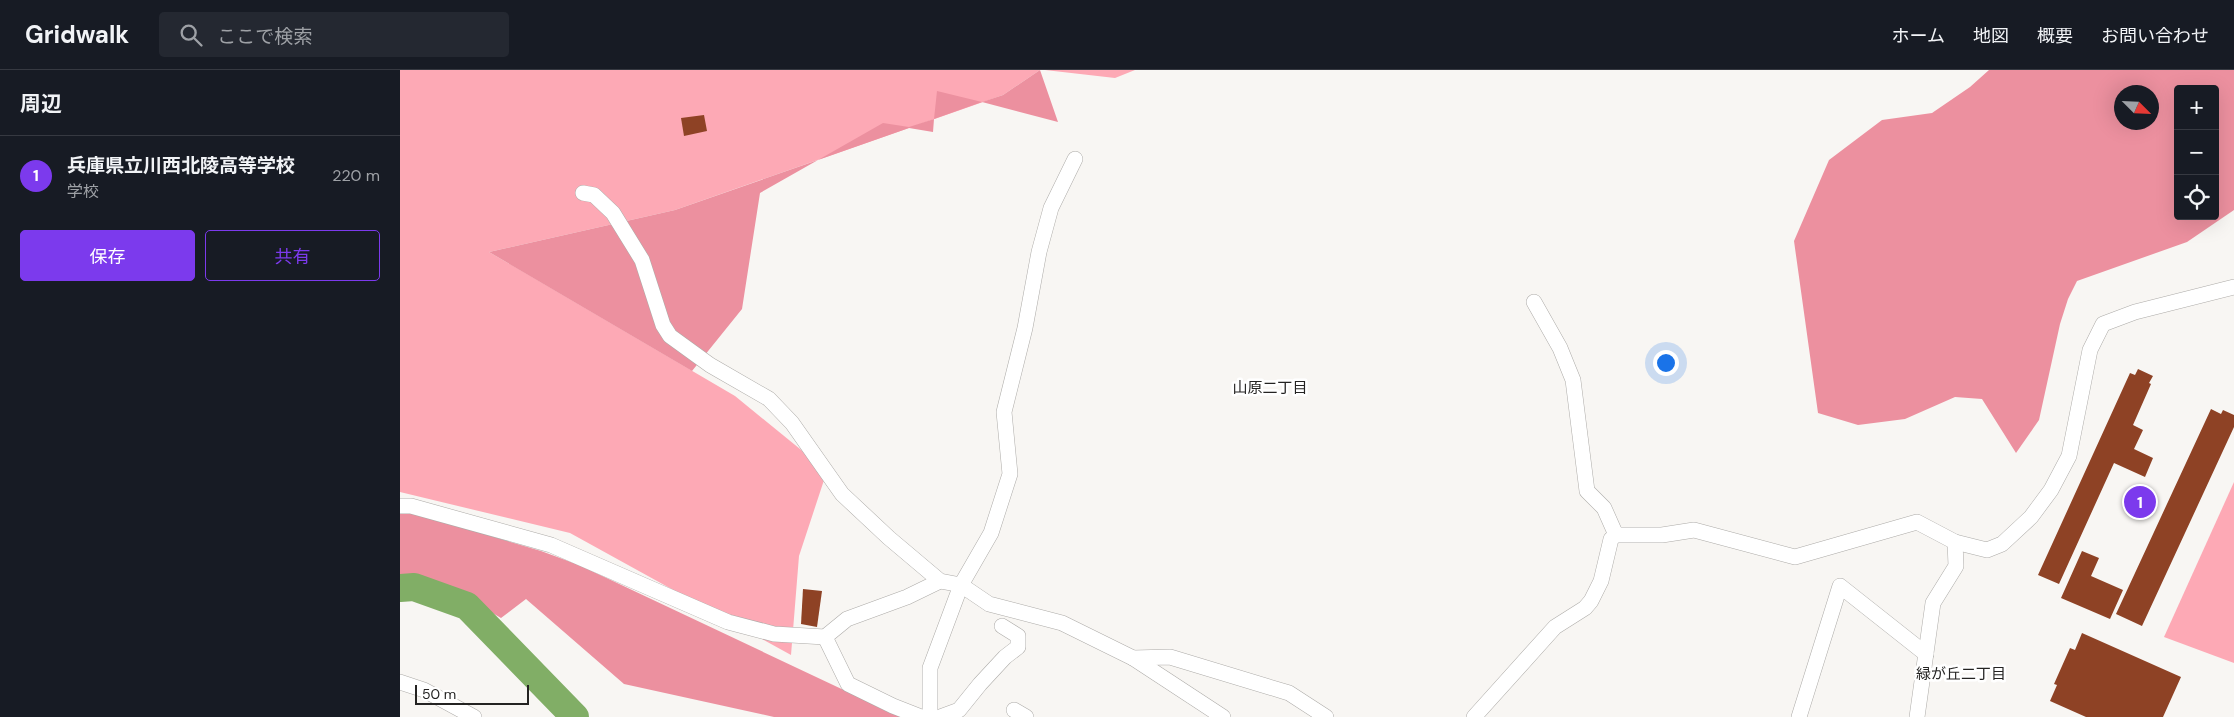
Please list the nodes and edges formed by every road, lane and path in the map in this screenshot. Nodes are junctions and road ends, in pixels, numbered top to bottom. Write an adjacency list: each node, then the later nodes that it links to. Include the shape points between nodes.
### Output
1 (1075, 160): 9 (street, via 1051,208 1004,412 1010,474 991,533)
2 (583, 194): 8 (street, via 594,195 613,213 642,260 663,325 670,336 710,365 769,399 792,423 842,494)
3 (2234, 287): 7 (street, via 2135,312 2103,324 2090,350 2069,456 2051,490 2031,517 2002,544 1987,550)
4 (1534, 302): 6 (street, via 1560,348 1573,380 1588,491 1604,508)
5 (400, 506): 11 (street, via 420,508 551,545 728,622 774,634)
6 (1616, 534): 7 (street, via 1662,535 1694,530 1795,557 1917,522); 21 (street, via 1611,539 1601,581 1591,601 1555,627)
7 (1955, 542): 12 (street, via 1956,566 1933,603)
8 (940, 581): 9 (street); 11 (street, via 907,597 846,618)
9 (961, 585): 13 (street, via 989,604 1062,623); 17 (street, via 930,668)
10 (1002, 626): 18 (street, via 1018,636 1018,647 1005,657 959,710)
11 (825, 637): 16 (street, via 848,684)
12 (1926, 654): 22 (street, via 1840,586); 23 (street)
13 (1133, 658): 19 (street); 20 (street, via 1170,657 1289,693)
14 (400, 682): 15 (street, via 424,690)
15 (474, 717)
16 (921, 717)
17 (930, 717)
18 (940, 717)
19 (1223, 717)
20 (1326, 717)
21 (1474, 717)
22 (1799, 717)
23 (1917, 717)

